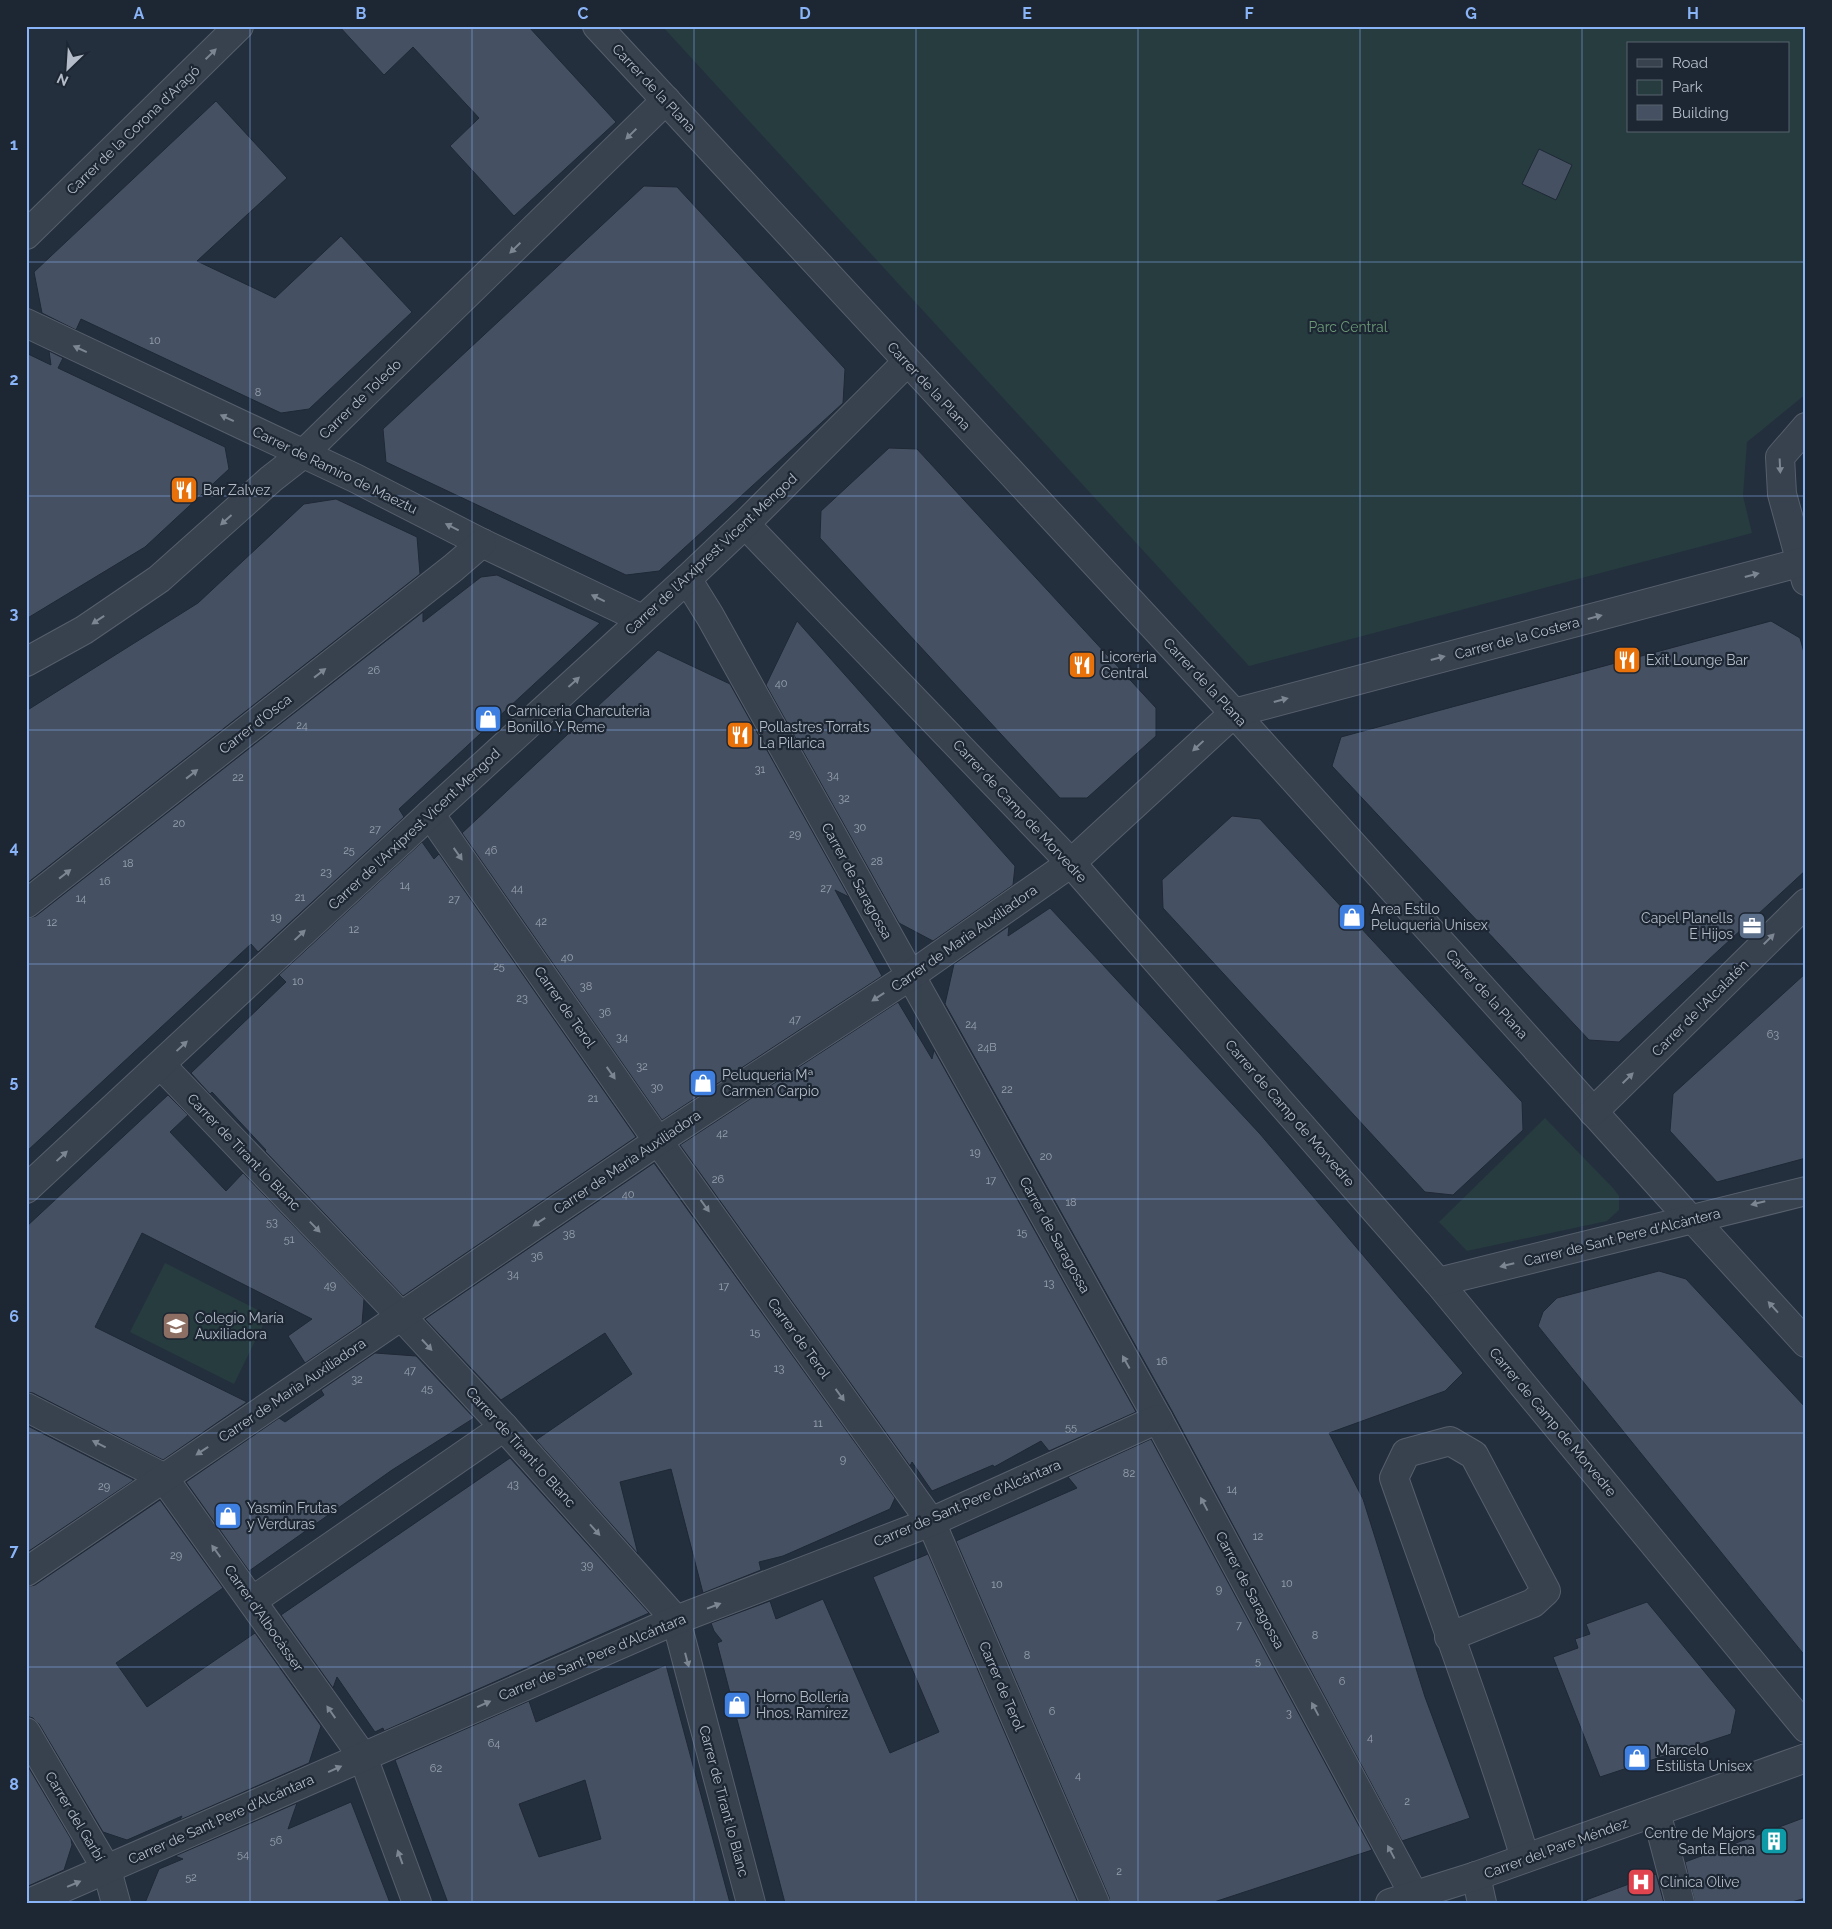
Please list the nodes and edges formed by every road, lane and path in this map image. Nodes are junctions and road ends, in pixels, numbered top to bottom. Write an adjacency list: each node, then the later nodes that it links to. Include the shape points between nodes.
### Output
1 (239, 26): 4 (street, Carrer de la Corona d'Aragó, one-way to 1)
2 (597, 26): 3 (street, Carrer de la Plana)
3 (666, 100): 6 (street, Carrer de la Plana); 8 (street, Carrer de Toledo, one-way to 8)
4 (26, 235)
5 (26, 323): 8 (street, Carrer de Ramiro de Maeztu, one-way to 5)
6 (907, 362): 9 (street, Carrer de l'Arxiprest Vicent Mengod); 15 (street, Carrer de la Plana)
7 (1806, 427): 11 (street, Carrer de la Costera, one-way to 11, via 1780,457 1782,494)
8 (303, 454): 10 (street, Carrer de Ramiro de Maeztu, one-way to 8); 14 (street, Carrer de Toledo, one-way to 14, via 159,579 84,630)
9 (745, 524): 12 (street, Carrer de l'Arxiprest Vicent Mengod); 17 (street, Carrer de Camp de Morvedre)
10 (482, 542): 13 (street, Carrer de Ramiro de Maeztu, one-way to 10); 19 (street, Carrer d'Osca, one-way to 10)
11 (1804, 568): 15 (street, Carrer de la Costera, one-way to 11)
12 (687, 579): 13 (street, Carrer de l'Arxiprest Vicent Mengod); 20 (street, Carrer de Saragossa)
13 (642, 619): 16 (street, Carrer de l'Arxiprest Vicent Mengod, one-way to 13)
14 (26, 662)
15 (1234, 713): 17 (street, Carrer de Maria Auxiliadora, one-way to 17); 22 (street, Carrer de la Plana)
16 (430, 814): 21 (street, Carrer de l'Arxiprest Vicent Mengod, one-way to 16); 23 (street, Carrer de Terol, one-way to 23)
17 (1071, 863): 20 (street, Carrer de Maria Auxiliadora); 27 (street, Carrer de Camp de Morvedre)
18 (1806, 903): 22 (street, Carrer de l'Alcalatén, one-way to 18)
19 (26, 904)
20 (910, 976): 23 (street, Carrer de Maria Auxiliadora, one-way to 23); 31 (street, Carrer de Saragossa, one-way to 20)
21 (161, 1065): 24 (street, Carrer de l'Arxiprest Vicent Mengod, one-way to 21); 28 (street, Carrer de Tirant lo Blanc, one-way to 28)
22 (1593, 1112): 26 (street, Carrer de la Plana)
23 (658, 1140): 28 (street, Carrer de Maria Auxiliadora, one-way to 28); 34 (street, Carrer de Terol, one-way to 34)
24 (26, 1189)
25 (1806, 1191): 26 (street, Carrer de Sant Pere d'Alcàntera, one-way to 26)
26 (1692, 1220): 27 (street, Carrer de Sant Pere d'Alcàntera, one-way to 27); 29 (street, Carrer de la Plana, one-way to 26)
27 (1438, 1282): 39 (street, Carrer de Camp de Morvedre)
28 (401, 1316): 32 (street, Carrer de Tirant lo Blanc, one-way to 32); 33 (street, Carrer de Maria Auxiliadora, one-way to 33)
29 (1806, 1344)
30 (26, 1408): 33 (street, Carrer d'Albocàsser, one-way to 30)
31 (1158, 1419): 34 (street, Carrer de Sant Pere d'Alcántara); 47 (street, Carrer de Saragossa, one-way to 31)
32 (504, 1427): 36 (street); 37 (street, Carrer de Tirant lo Blanc, one-way to 37)
33 (163, 1477): 35 (street, Carrer de Maria Auxiliadora); 36 (street, Carrer d'Albocàsser, one-way to 33)
34 (931, 1522): 37 (street, Carrer de Sant Pere d'Alcántara, one-way to 34); 52 (street, Carrer de Terol)
35 (26, 1572)
36 (252, 1601): 41 (street, Carrer d'Albocàsser, one-way to 36)
37 (676, 1620): 41 (street, Carrer de Sant Pere d'Alcántara, one-way to 37); 51 (street, Carrer de Tirant lo Blanc, one-way to 51)
38 (1449, 1636): 38 (street, via 1394,1478 1406,1453 1450,1441 1474,1455 1546,1591 1533,1603); 44 (street)
39 (1806, 1728)
40 (26, 1732): 45 (street, Carrer del Garbí)
41 (363, 1757): 45 (street, Carrer de Sant Pere d'Alcántara, one-way to 41); 50 (street, Carrer d'Albocàsser, one-way to 41)
42 (1806, 1758): 43 (street, Carrer del Pare Méndez)
43 (1656, 1812): 44 (street, Carrer del Pare Méndez); 54 (street)
44 (1525, 1858): 46 (street, Carrer del Pare Méndez)
45 (107, 1870): 48 (street, Carrer de Sant Pere d'Alcántara, one-way to 45); 49 (street, Carrer del Garbí)
46 (1476, 1876): 47 (street, Carrer del Pare Méndez); 53 (street)
47 (1402, 1899)
48 (29, 1903)
49 (116, 1903)
50 (417, 1903)
51 (752, 1903)
52 (1095, 1903)
53 (1482, 1903)
54 (1680, 1903)

